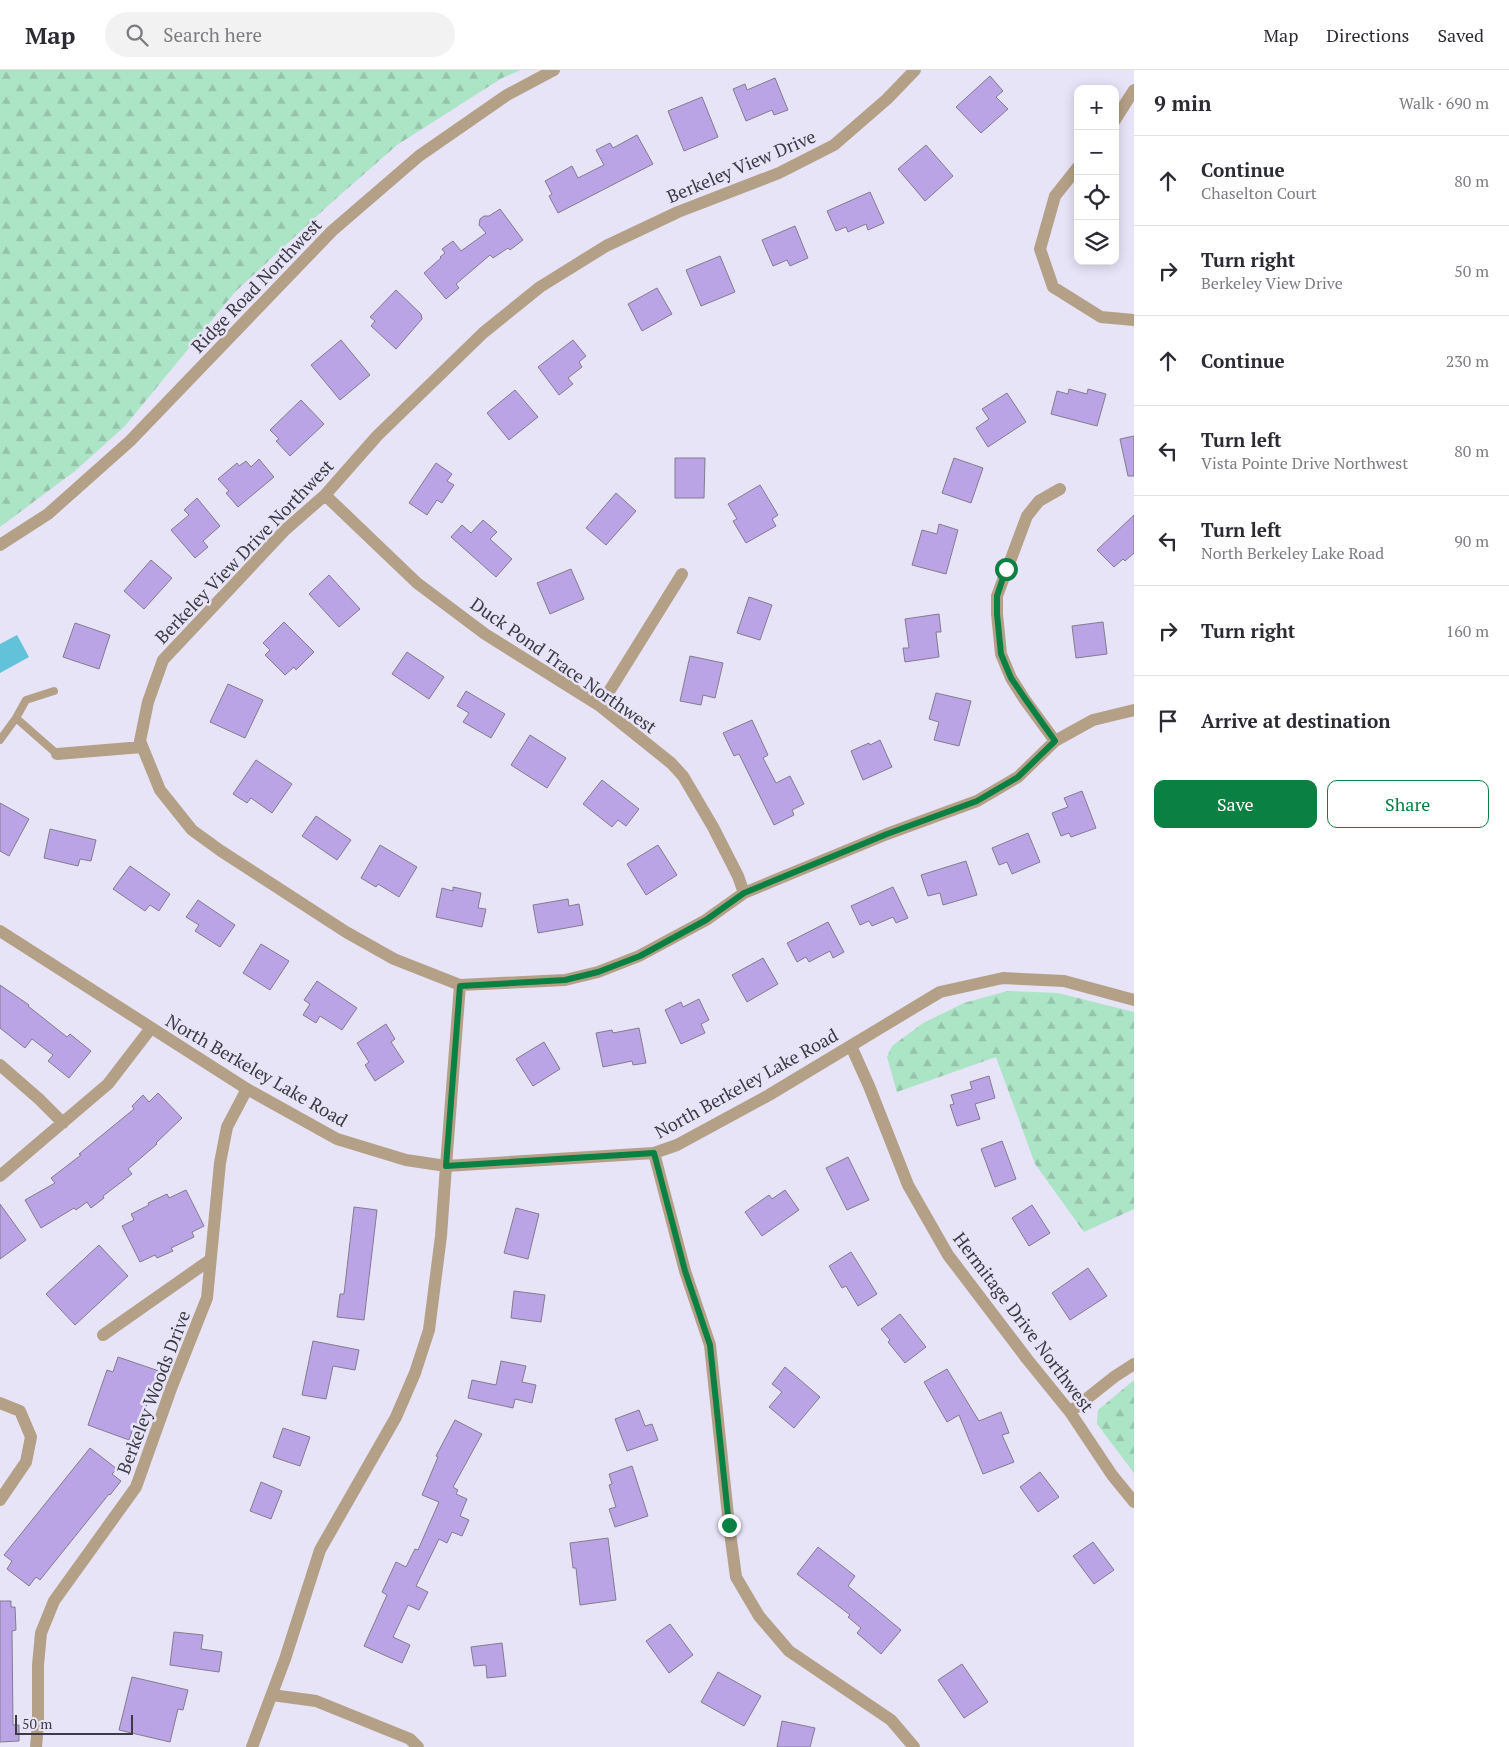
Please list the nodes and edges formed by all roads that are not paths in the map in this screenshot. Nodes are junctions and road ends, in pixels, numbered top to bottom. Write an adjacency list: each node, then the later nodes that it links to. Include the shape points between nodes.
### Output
1 (554, 70): 10 (street, Ridge Road Northwest, via 507,95 419,156 332,231 130,441 48,514)
2 (915, 70): 6 (street, Berkeley View Drive, via 834,145 779,173)
3 (1134, 90): 4 (street)
4 (1119, 114)
5 (1074, 172): 7 (street, via 1055,196 1040,249 1053,286 1101,316)
6 (642, 228): 9 (street, Berkeley View Drive Northwest, via 540,287 483,333 377,436)
7 (1134, 320)
8 (1060, 489): 17 (street, via 1039,501 1027,516 997,596 1001,654 1011,678)
9 (325, 495): 13 (street, Duck Pond Trace Northwest, via 417,582 486,634); 18 (street, Berkeley View Drive Northwest, via 286,530 163,660 148,702 140,741)
10 (0, 545)
11 (682, 574): 13 (street)
12 (54, 691): 15 (lane, via 26,700)
13 (600, 706): 20 (street, Duck Pond Trace Northwest, via 683,776 738,876)
14 (1134, 710): 17 (street, via 1093,720)
15 (16, 718): 16 (lane); 19 (lane)
16 (0, 740)
17 (1055, 741): 20 (street, Berkeley View Drive Northwest, via 1018,777 977,801)
18 (142, 747): 19 (street); 22 (street, Berkeley View Drive Northwest, via 160,790 192,830 206,841 346,932 394,959)
19 (57, 754)
20 (744, 893): 22 (street, Berkeley View Drive Northwest, via 706,920 640,956 598,972 565,980)
21 (0, 931): 24 (street, North Berkeley Lake Road)
22 (460, 986): 30 (street)
23 (1134, 1000): 25 (street, North Berkeley Lake Road, via 1064,981 1004,978 940,992)
24 (151, 1028): 27 (street, North Berkeley Lake Road); 28 (street, via 108,1084)
25 (851, 1046): 29 (street, North Berkeley Lake Road, via 677,1145); 36 (street, Hermitage Drive Northwest, via 908,1185 948,1255)
26 (0, 1065): 28 (street)
27 (248, 1089): 30 (street, North Berkeley Lake Road, via 337,1140 406,1160); 32 (street, Berkeley Woods Drive, via 227,1127)
28 (63, 1123): 31 (street)
29 (654, 1153): 30 (street, North Berkeley Lake Road); 43 (street, via 685,1271 710,1345 736,1576 759,1616 789,1651 891,1720)
30 (446, 1166): 39 (street, via 429,1330 415,1373 396,1417 320,1550)
31 (0, 1176)
32 (210, 1260): 33 (street, Berkeley Woods Drive); 40 (street, Berkeley Woods Drive, via 208,1298 136,1487 54,1602 41,1633)
33 (103, 1335)
34 (1134, 1364): 36 (street)
35 (0, 1403): 37 (street, via 20,1411 31,1437 26,1462)
36 (1070, 1412): 38 (street, Hermitage Drive Northwest)
37 (0, 1500)
38 (1134, 1502)
39 (272, 1695): 41 (street); 42 (street, via 316,1701 410,1739)
40 (36, 1747)
41 (252, 1747)
42 (418, 1747)
43 (914, 1747)

